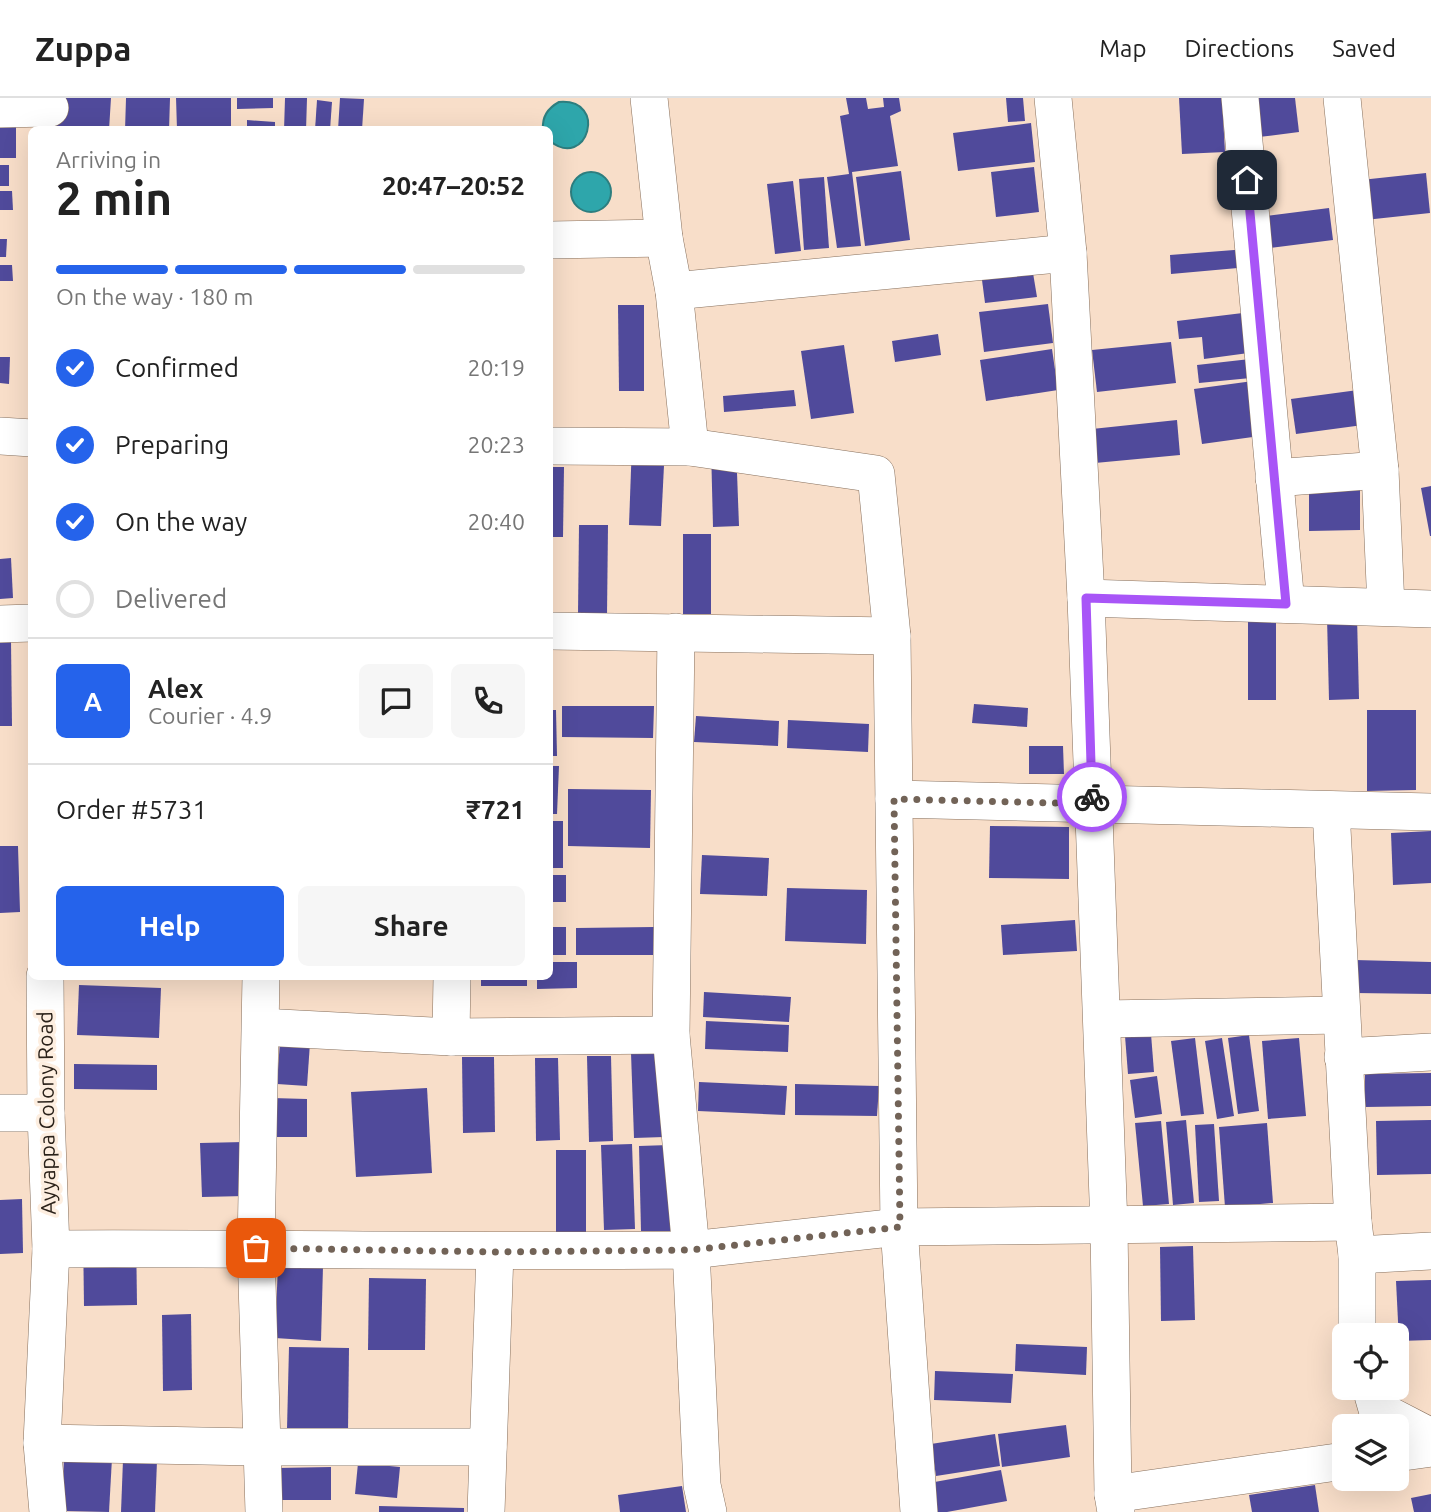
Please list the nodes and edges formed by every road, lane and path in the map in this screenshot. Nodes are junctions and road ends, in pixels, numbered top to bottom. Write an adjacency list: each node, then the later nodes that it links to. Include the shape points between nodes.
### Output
1 (649, 98): 7 (street)
2 (1053, 98): 9 (street)
3 (1240, 98): 16 (street)
4 (1342, 98): 15 (street)
5 (0, 109): 6 (street)
6 (50, 112)
7 (664, 238): 8 (street); 10 (street)
8 (553, 240)
9 (1068, 253): 10 (street); 17 (street)
10 (674, 291): 14 (street)
11 (0, 436): 12 (street)
12 (28, 438)
13 (553, 446): 14 (street)
14 (690, 447): 25 (street, via 876,474)
15 (1380, 470): 16 (street); 19 (street)
16 (1274, 478): 18 (street)
17 (1086, 598): 18 (street); 27 (street)
18 (1286, 604): 19 (street)
19 (1386, 607): 20 (street)
20 (1431, 609)
21 (0, 624): 22 (street)
22 (28, 624)
23 (553, 631): 24 (street)
24 (676, 632): 25 (street); 36 (street)
25 (892, 636): 26 (street)
26 (894, 799): 27 (street); 43 (street)
27 (1093, 804): 28 (street); 34 (street)
28 (1331, 810): 29 (street); 33 (street)
29 (1431, 812)
30 (45, 980): 41 (street, Ayyappa Colony Road)
31 (261, 980): 35 (street)
32 (452, 980): 37 (street)
33 (1341, 1015): 34 (street); 39 (street)
34 (1102, 1018): 42 (street)
35 (261, 1027): 37 (street); 45 (street)
36 (671, 1035): 37 (street); 47 (street)
37 (451, 1037)
38 (1431, 1052): 39 (street)
39 (1343, 1057): 44 (street)
40 (0, 1113): 41 (street)
41 (46, 1113): 46 (street, Ayyappa Colony Road)
42 (1109, 1226): 43 (street); 44 (street); 59 (street)
43 (900, 1227): 47 (street); 64 (street)
44 (1355, 1238): 48 (street); 50 (street)
45 (256, 1248): 46 (street); 49 (street); 54 (street)
46 (51, 1249): 53 (street, Ayyappa Colony Road)
47 (691, 1250): 49 (street); 63 (street, via 702,1485)
48 (1431, 1251)
49 (495, 1252): 55 (street)
50 (1357, 1323)
51 (1374, 1400): 52 (street, via 1377,1409)
52 (1431, 1437)
53 (42, 1443): 54 (street); 60 (street, Ayyappa Colony Road)
54 (262, 1447): 55 (street); 61 (street)
55 (488, 1447): 62 (street)
56 (1431, 1448): 57 (street)
57 (1409, 1451)
58 (1332, 1463): 59 (street)
59 (1114, 1503)
60 (48, 1512)
61 (264, 1512)
62 (486, 1512)
63 (708, 1512)
64 (919, 1512)

